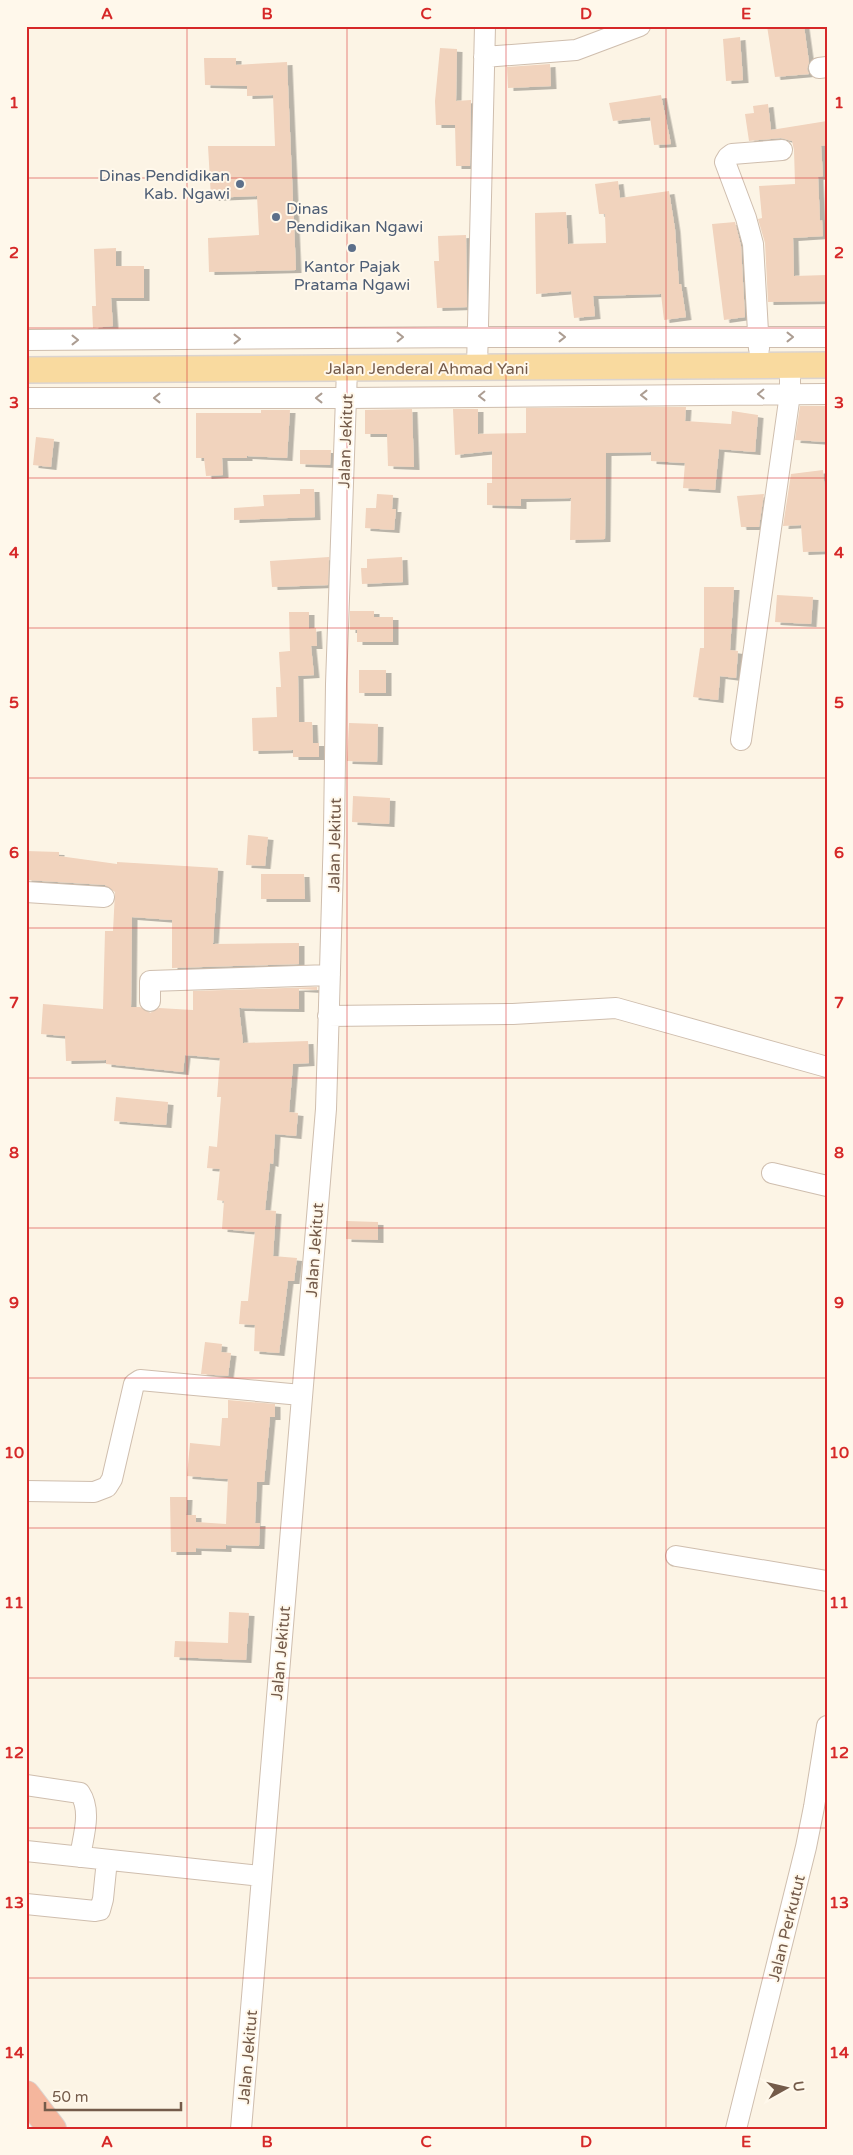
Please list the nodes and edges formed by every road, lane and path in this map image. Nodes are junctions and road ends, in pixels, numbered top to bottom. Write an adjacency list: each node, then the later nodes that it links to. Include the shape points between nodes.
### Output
1 (485, 26): 3 (street)
2 (640, 26): 3 (street, via 576,50)
3 (484, 58): 5 (street)
4 (782, 150): 6 (street, via 732,154 725,162 750,232)
5 (477, 336): 6 (street, one-way to 6); 8 (street, one-way to 5); 12 (street)
6 (759, 337): 7 (street, one-way to 7); 11 (street)
7 (827, 337)
8 (26, 340)
9 (790, 365): 10 (main road, Jalan Jenderal Ahmad Yani); 11 (main road, Jalan Jenderal Ahmad Yani); 15 (street)
10 (827, 365)
11 (759, 366): 12 (main road, Jalan Jenderal Ahmad Yani)
12 (478, 368): 13 (main road, Jalan Jenderal Ahmad Yani)
13 (347, 369): 14 (main road, Jalan Jenderal Ahmad Yani); 18 (street, Jalan Jekitut)
14 (26, 370)
15 (790, 394): 16 (street); 18 (street, one-way to 18); 19 (street)
16 (827, 394)
17 (26, 398): 18 (street, one-way to 17)
18 (346, 398): 22 (street, Jalan Jekitut)
19 (741, 740)
20 (26, 892): 21 (street)
21 (104, 897)
22 (330, 975): 23 (street, via 150,981); 24 (street, Jalan Jekitut)
23 (150, 1001)
24 (328, 1016): 25 (street, via 513,1014 616,1008); 28 (street, Jalan Jekitut, via 326,1109)
25 (827, 1067)
26 (772, 1173): 27 (street)
27 (827, 1186)
28 (301, 1395): 29 (street, via 140,1380 134,1384 112,1479 107,1487 94,1492); 37 (street, Jalan Jekitut)
29 (26, 1491)
30 (676, 1556): 31 (street)
31 (827, 1581)
32 (827, 1726): 42 (street, Jalan Perkutut, via 806,1847)
33 (26, 1785): 35 (street, via 80,1793 86,1810)
34 (26, 1852): 35 (street)
35 (80, 1857): 36 (street)
36 (107, 1860): 37 (street); 38 (street, via 100,1910)
37 (261, 1876): 41 (street, Jalan Jekitut)
38 (26, 1904)
39 (26, 2095): 40 (highway)
40 (52, 2129)
41 (241, 2129)
42 (736, 2129)

